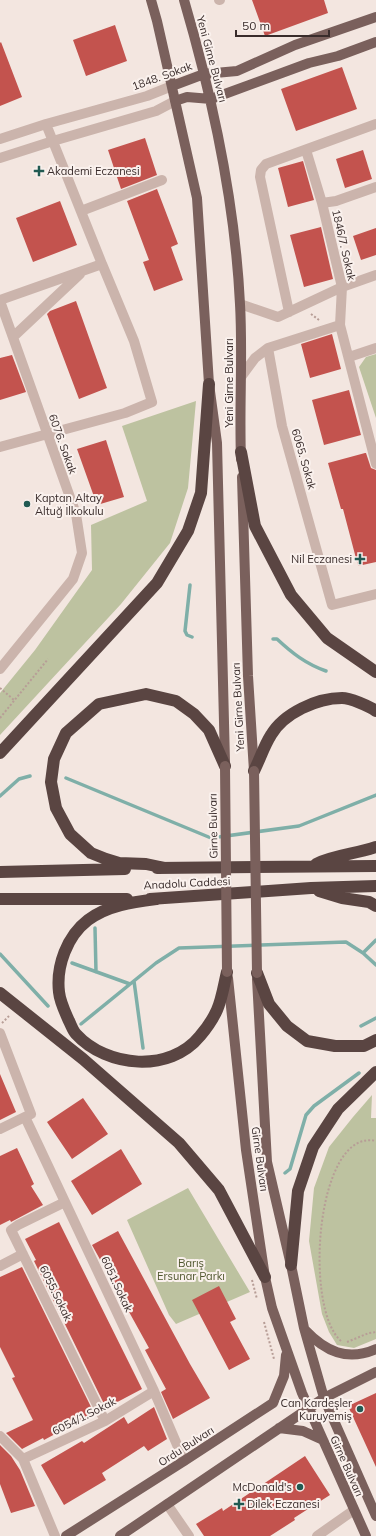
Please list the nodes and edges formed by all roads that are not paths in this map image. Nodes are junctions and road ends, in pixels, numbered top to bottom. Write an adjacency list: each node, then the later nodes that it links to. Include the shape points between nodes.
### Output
1 (151, 0): 6 (main road, Yeni Girne Bulvarı)
2 (184, 0): 5 (main road, Yeni Girne Bulvarı)
3 (376, 17): 5 (main road, 1848. Sokak, via 295,45 237,71)
4 (376, 42): 7 (main road)
5 (204, 74): 6 (main road, 1848. Sokak); 7 (main road, Yeni Girne Bulvarı)
6 (172, 86): 8 (main road, Yeni Girne Bulvarı); 9 (street, 1848. Sokak, via 147,96)
7 (211, 98): 8 (main road, via 187,97); 24 (main road, Yeni Girne Bulvarı, via 229,187)
8 (175, 101): 12 (street, via 156,111); 32 (main road, Yeni Girne Bulvarı, via 197,198)
9 (46, 124): 11 (street, 1848. Sokak); 12 (street)
10 (376, 124): 13 (street)
11 (0, 139)
12 (53, 141): 14 (street); 18 (street)
13 (306, 150): 17 (street, 1846/7. Sokak); 25 (street, via 266,164 260,177)
14 (0, 158)
15 (162, 180): 18 (street)
16 (376, 187): 17 (street, via 336,201)
17 (322, 203): 22 (street, 1846/7. Sokak)
18 (81, 210): 19 (street)
19 (102, 264): 20 (street); 33 (street, via 134,341 152,402 125,413)
20 (84, 271): 23 (street); 27 (street)
21 (376, 275): 22 (street)
22 (342, 287): 25 (street); 26 (street, 1846/7. Sokak)
23 (0, 300): 27 (street, 6076. Sokak)
24 (240, 304): 25 (street, via 278,317); 31 (main road, Yeni Girne Bulvarı)
25 (289, 312)
26 (340, 325): 28 (street); 30 (street, 1846/7. Sokak)
27 (13, 337): 33 (street, 6076. Sokak)
28 (268, 348): 31 (street, via 254,358); 37 (street, 6065. Sokak, via 282,426 332,605)
29 (376, 348): 30 (street)
30 (349, 357): 36 (street, 1846/7. Sokak)
31 (241, 377): 35 (main road, Yeni Girne Bulvarı)
32 (209, 384): 41 (highway, via 201,493 188,531 157,583); 42 (main road, Yeni Girne Bulvarı, via 218,443)
33 (47, 433): 34 (street); 38 (street, 6076. Sokak, via 76,514 82,553 73,579)
34 (0, 447)
35 (241, 452): 39 (highway, via 255,526 290,595 327,638); 43 (main road, Yeni Girne Bulvarı, via 248,676)
36 (376, 464)
37 (376, 594)
38 (0, 669)
39 (376, 672)
40 (376, 711): 43 (highway, via 344,698 324,700 302,708 287,718 272,734)
41 (0, 753)
42 (225, 766): 47 (highway, via 209,730 194,714 176,701 146,694 99,704 66,733 54,759 51,782 56,808 70,834 91,853 106,859); 54 (main road, Girne Bulvarı, bridge)
43 (254, 771): 55 (main road, Yeni Girne Bulvarı, bridge)
44 (376, 847): 46 (highway, via 326,859)
45 (376, 866): 46 (highway, Anadolu Caddesi)
46 (309, 867): 47 (highway, Anadolu Caddesi)
47 (165, 868): 48 (highway, Anadolu Caddesi)
48 (0, 872)
49 (376, 886): 50 (highway, Anadolu Caddesi)
50 (311, 888): 51 (highway, Anadolu Caddesi); 53 (highway)
51 (157, 899): 52 (highway, Anadolu Caddesi); 54 (highway, via 107,909 88,920 73,935 62,959 59,993 65,1013 76,1034 95,1050 121,1060 147,1062 171,1057 187,1048 200,1036 217,1010)
52 (0, 900)
53 (376, 906)
54 (227, 972): 66 (main road, Girne Bulvarı, via 246,1150)
55 (257, 973): 58 (highway, via 269,1004 287,1026 307,1041 335,1046 364,1046); 64 (main road, Girne Bulvarı, via 267,1162)
56 (0, 993): 66 (highway, via 83,1059 180,1143 219,1190)
57 (0, 1033): 60 (street, 6051.Sokak)
58 (376, 1040)
59 (376, 1072): 64 (highway, via 338,1109 313,1147 298,1191)
60 (28, 1115): 61 (street); 62 (street, 6051.Sokak)
61 (0, 1129)
62 (65, 1202): 63 (street, 6055.Sokak, via 11,1230); 71 (street, 6051.Sokak)
63 (23, 1254): 65 (street); 74 (street, 6055.Sokak)
64 (291, 1265): 67 (main road, Girne Bulvarı)
65 (0, 1266)
66 (265, 1277): 69 (main road, Girne Bulvarı)
67 (304, 1328): 68 (main road, via 315,1341 329,1350 342,1354); 72 (main road, Girne Bulvarı)
68 (376, 1350)
69 (286, 1352): 73 (main road, Girne Bulvarı); 79 (main road, Ordu Bulvarı, via 282,1380 273,1403)
70 (376, 1372): 72 (main road)
71 (154, 1391): 74 (street, 6054/1.Sokak); 79 (street, 6051.Sokak)
72 (324, 1398): 73 (main road); 82 (main road, Girne Bulvarı)
73 (309, 1409): 75 (main road); 77 (main road, Girne Bulvarı)
74 (105, 1421): 78 (street, 6054/1.Sokak)
75 (279, 1428): 77 (main road, via 303,1431); 80 (main road)
76 (0, 1436): 78 (street)
77 (323, 1440): 81 (main road, Girne Bulvarı)
78 (23, 1459): 83 (street)
79 (184, 1461): 84 (main road, Ordu Bulvarı)
80 (167, 1504): 85 (main road); 86 (street)
81 (354, 1510): 87 (street); 88 (main road, Girne Bulvarı)
82 (376, 1516)
83 (55, 1536)
84 (66, 1536)
85 (120, 1536)
86 (189, 1536)
87 (316, 1536)
88 (366, 1536)

